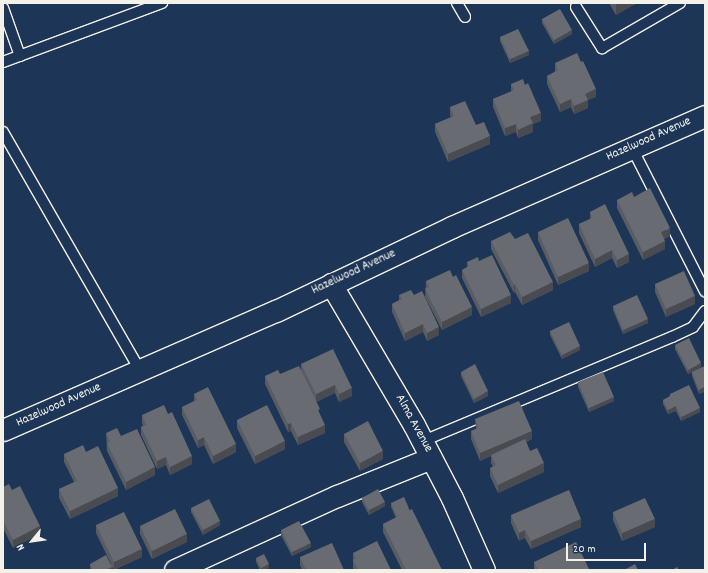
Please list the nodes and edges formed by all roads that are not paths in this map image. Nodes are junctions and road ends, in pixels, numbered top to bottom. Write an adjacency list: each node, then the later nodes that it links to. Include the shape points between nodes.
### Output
1 (162, 3): 7 (lane)
2 (457, 3): 6 (lane)
3 (680, 3): 4 (lane, via 602,48)
4 (576, 7)
5 (3, 8): 7 (lane)
6 (465, 18)
7 (20, 56): 8 (lane)
8 (3, 62)
9 (705, 116): 11 (street, Hazelwood Avenue)
10 (3, 132): 15 (lane)
11 (632, 148): 12 (street, Hazelwood Avenue, via 452,226); 13 (lane)
12 (331, 284): 15 (street, Hazelwood Avenue, via 276,311); 17 (street, Alma Avenue)
13 (705, 291)
14 (705, 311): 17 (lane, via 693,327)
15 (140, 370): 16 (street, Hazelwood Avenue)
16 (3, 430)
17 (427, 449): 18 (street, via 337,496); 19 (street, Alma Avenue)
18 (175, 570)
19 (484, 570)

